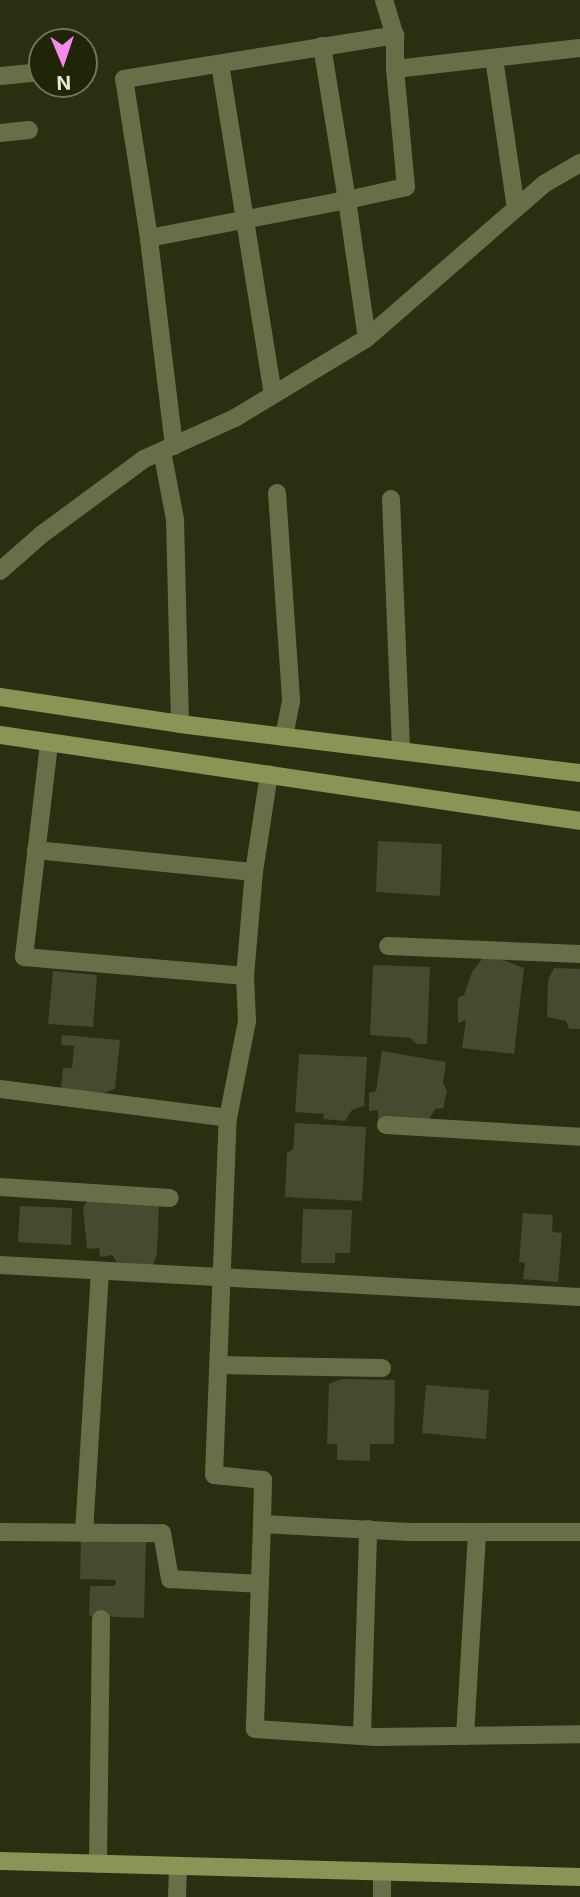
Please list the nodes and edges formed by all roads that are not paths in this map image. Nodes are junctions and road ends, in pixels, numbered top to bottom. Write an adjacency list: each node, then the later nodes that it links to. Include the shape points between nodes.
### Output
1 (384, 0): 2 (street)
2 (395, 35): 3 (street); 7 (street)
3 (322, 47): 6 (street); 13 (street)
4 (580, 48): 5 (street)
5 (495, 58): 7 (street); 14 (street)
6 (220, 64): 15 (street); 16 (street, via 124,79)
7 (395, 69): 13 (street, via 406,187)
8 (28, 73): 9 (street)
9 (0, 76)
10 (29, 130): 11 (street)
11 (0, 133)
12 (580, 163): 14 (street, via 544,184)
13 (347, 200): 15 (street); 17 (street)
14 (516, 208): 17 (street)
15 (245, 220): 16 (street); 18 (street)
16 (149, 239): 19 (street)
17 (367, 338): 18 (street)
18 (273, 395): 19 (street)
19 (168, 448): 22 (street, via 144,459); 24 (street, via 175,519)
20 (277, 493): 26 (street, via 291,701)
21 (391, 499): 28 (street)
22 (0, 570)
23 (0, 697): 24 (street)
24 (180, 724): 26 (street)
25 (0, 736): 27 (street)
26 (284, 737): 28 (street)
27 (49, 744): 30 (street); 32 (street)
28 (401, 750): 29 (street)
29 (580, 773)
30 (269, 775): 31 (street); 33 (street)
31 (580, 821)
32 (36, 850): 33 (street); 36 (street, via 24,957)
33 (254, 872): 36 (street)
34 (388, 946): 35 (street)
35 (580, 954)
36 (245, 975): 38 (street, via 247,1021)
37 (0, 1089): 38 (street)
38 (228, 1118): 45 (street)
39 (386, 1125): 40 (street)
40 (580, 1137)
41 (0, 1187): 42 (street)
42 (170, 1198)
43 (0, 1265): 44 (street)
44 (100, 1270): 45 (street); 54 (street)
45 (224, 1278): 46 (street); 47 (street)
46 (580, 1297)
47 (220, 1365): 48 (street); 49 (street, via 214,1475 263,1480)
48 (382, 1368)
49 (262, 1524): 50 (street); 55 (street)
50 (368, 1529): 52 (street); 58 (street)
51 (0, 1532): 54 (street)
52 (477, 1532): 53 (street); 59 (street)
53 (580, 1532)
54 (84, 1533): 55 (street, via 162,1533 170,1579)
55 (260, 1584): 58 (street, via 255,1729)
56 (101, 1619): 61 (street)
57 (580, 1734): 59 (street)
58 (362, 1736): 59 (street)
59 (465, 1736)
60 (0, 1861): 61 (street)
61 (98, 1864): 62 (street)
62 (178, 1866): 63 (street); 65 (street)
63 (382, 1872): 64 (street); 66 (street)
64 (580, 1877)
65 (177, 1897)
66 (382, 1897)

